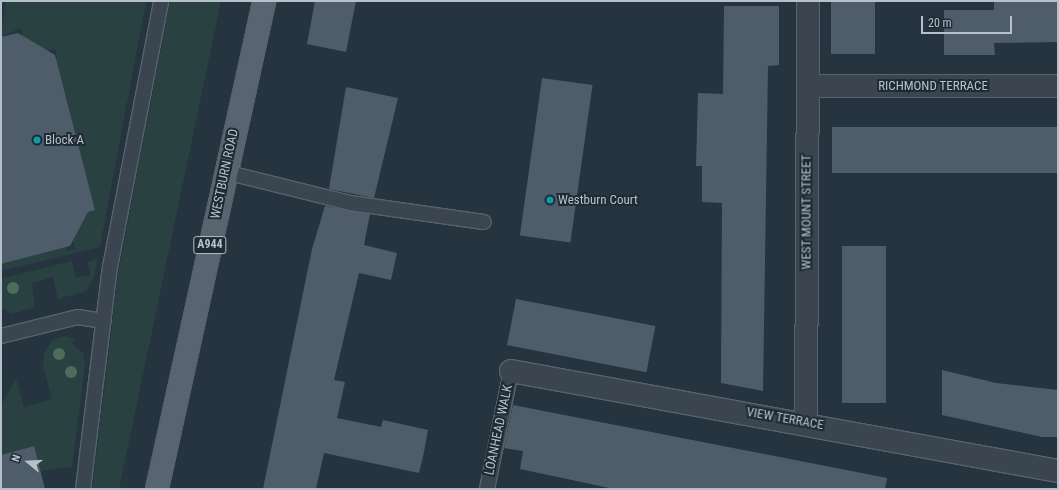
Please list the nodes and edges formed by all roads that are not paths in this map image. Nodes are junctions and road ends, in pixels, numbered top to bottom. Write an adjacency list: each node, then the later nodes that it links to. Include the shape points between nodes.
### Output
1 (161, 1): 8 (lane, via 110,267)
2 (264, 1): 6 (main road, WESTBURN ROAD / A944)
3 (808, 1): 4 (street, WEST MOUNT STREET)
4 (808, 86): 5 (street, RICHMOND TERRACE); 11 (street, WEST MOUNT STREET)
5 (1058, 86)
6 (225, 172): 7 (lane, via 350,203); 14 (main road, WESTBURN ROAD / A944)
7 (484, 222)
8 (104, 321): 9 (lane, via 78,317); 13 (lane)
9 (1, 336)
10 (511, 371): 11 (street, VIEW TERRACE); 15 (lane, LOANHEAD WALK)
11 (806, 422): 12 (street, VIEW TERRACE, via 981,460)
12 (1058, 471)
13 (83, 489)
14 (157, 489)
15 (487, 489)

